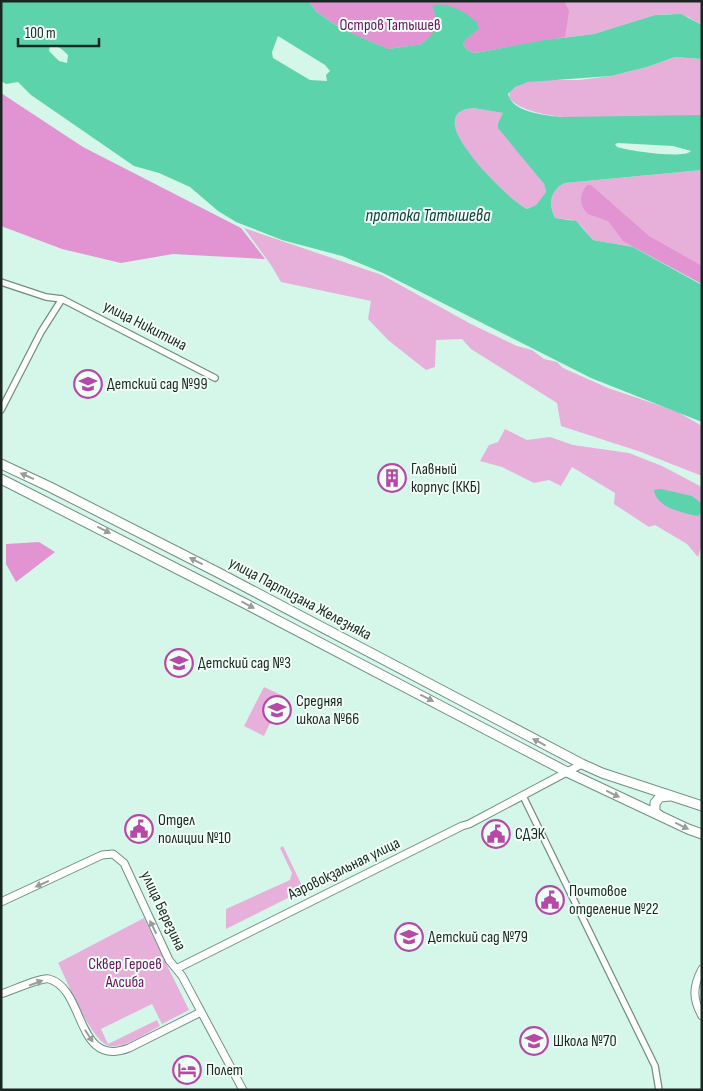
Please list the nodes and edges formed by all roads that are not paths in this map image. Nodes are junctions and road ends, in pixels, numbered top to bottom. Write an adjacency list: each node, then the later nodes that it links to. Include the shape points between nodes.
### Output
1 (1, 282): 2 (street, улица Никитина)
2 (62, 299): 3 (street, улица Никитина); 4 (street, via 41,332)
3 (215, 378)
4 (1, 410)
5 (1, 464): 7 (main road, улица Партизана Железняка, one-way to 5)
6 (1, 479): 8 (main road, улица Партизана Железняка)
7 (50, 486): 8 (main road, via 50,497); 9 (main road, улица Партизана Железняка)
8 (45, 500): 10 (main road, улица Партизана Железняка)
9 (83, 503): 10 (main road, via 76,510); 11 (main road, улица Партизана Железняка, one-way to 9)
10 (78, 517): 12 (main road, улица Партизана Железняка, one-way to 12)
11 (394, 666): 12 (main road); 13 (main road, улица Партизана Железняка, one-way to 11)
12 (387, 679): 14 (main road, улица Партизана Железняка, one-way to 14)
13 (582, 764): 14 (street); 16 (main road, улица Партизана Железняка)
14 (569, 773): 15 (street, Аэровокзальная улица); 18 (main road, улица Партизана Железняка, one-way to 18)
15 (523, 796): 21 (street, Аэровокзальная улица); 27 (street, via 655,1066)
16 (673, 796): 17 (main road, улица Партизана Железняка); 18 (main road, via 660,797 655,803 656,812)
17 (702, 806)
18 (662, 817): 19 (main road, улица Партизана Железняка, one-way to 19)
19 (702, 834)
20 (1, 902): 21 (street, улица Березина, one-way to 20, via 169,960 124,863 113,854 102,855)
21 (178, 968): 24 (street, улица Березина)
22 (702, 969): 25 (street, via 694,990 694,999)
23 (1, 994): 24 (street, one-way to 24, via 41,980 53,981 66,993 90,1038 102,1049 111,1051 119,1051)
24 (201, 1012): 26 (street, улица Березина)
25 (702, 1016)
26 (243, 1090)
27 (659, 1090)

